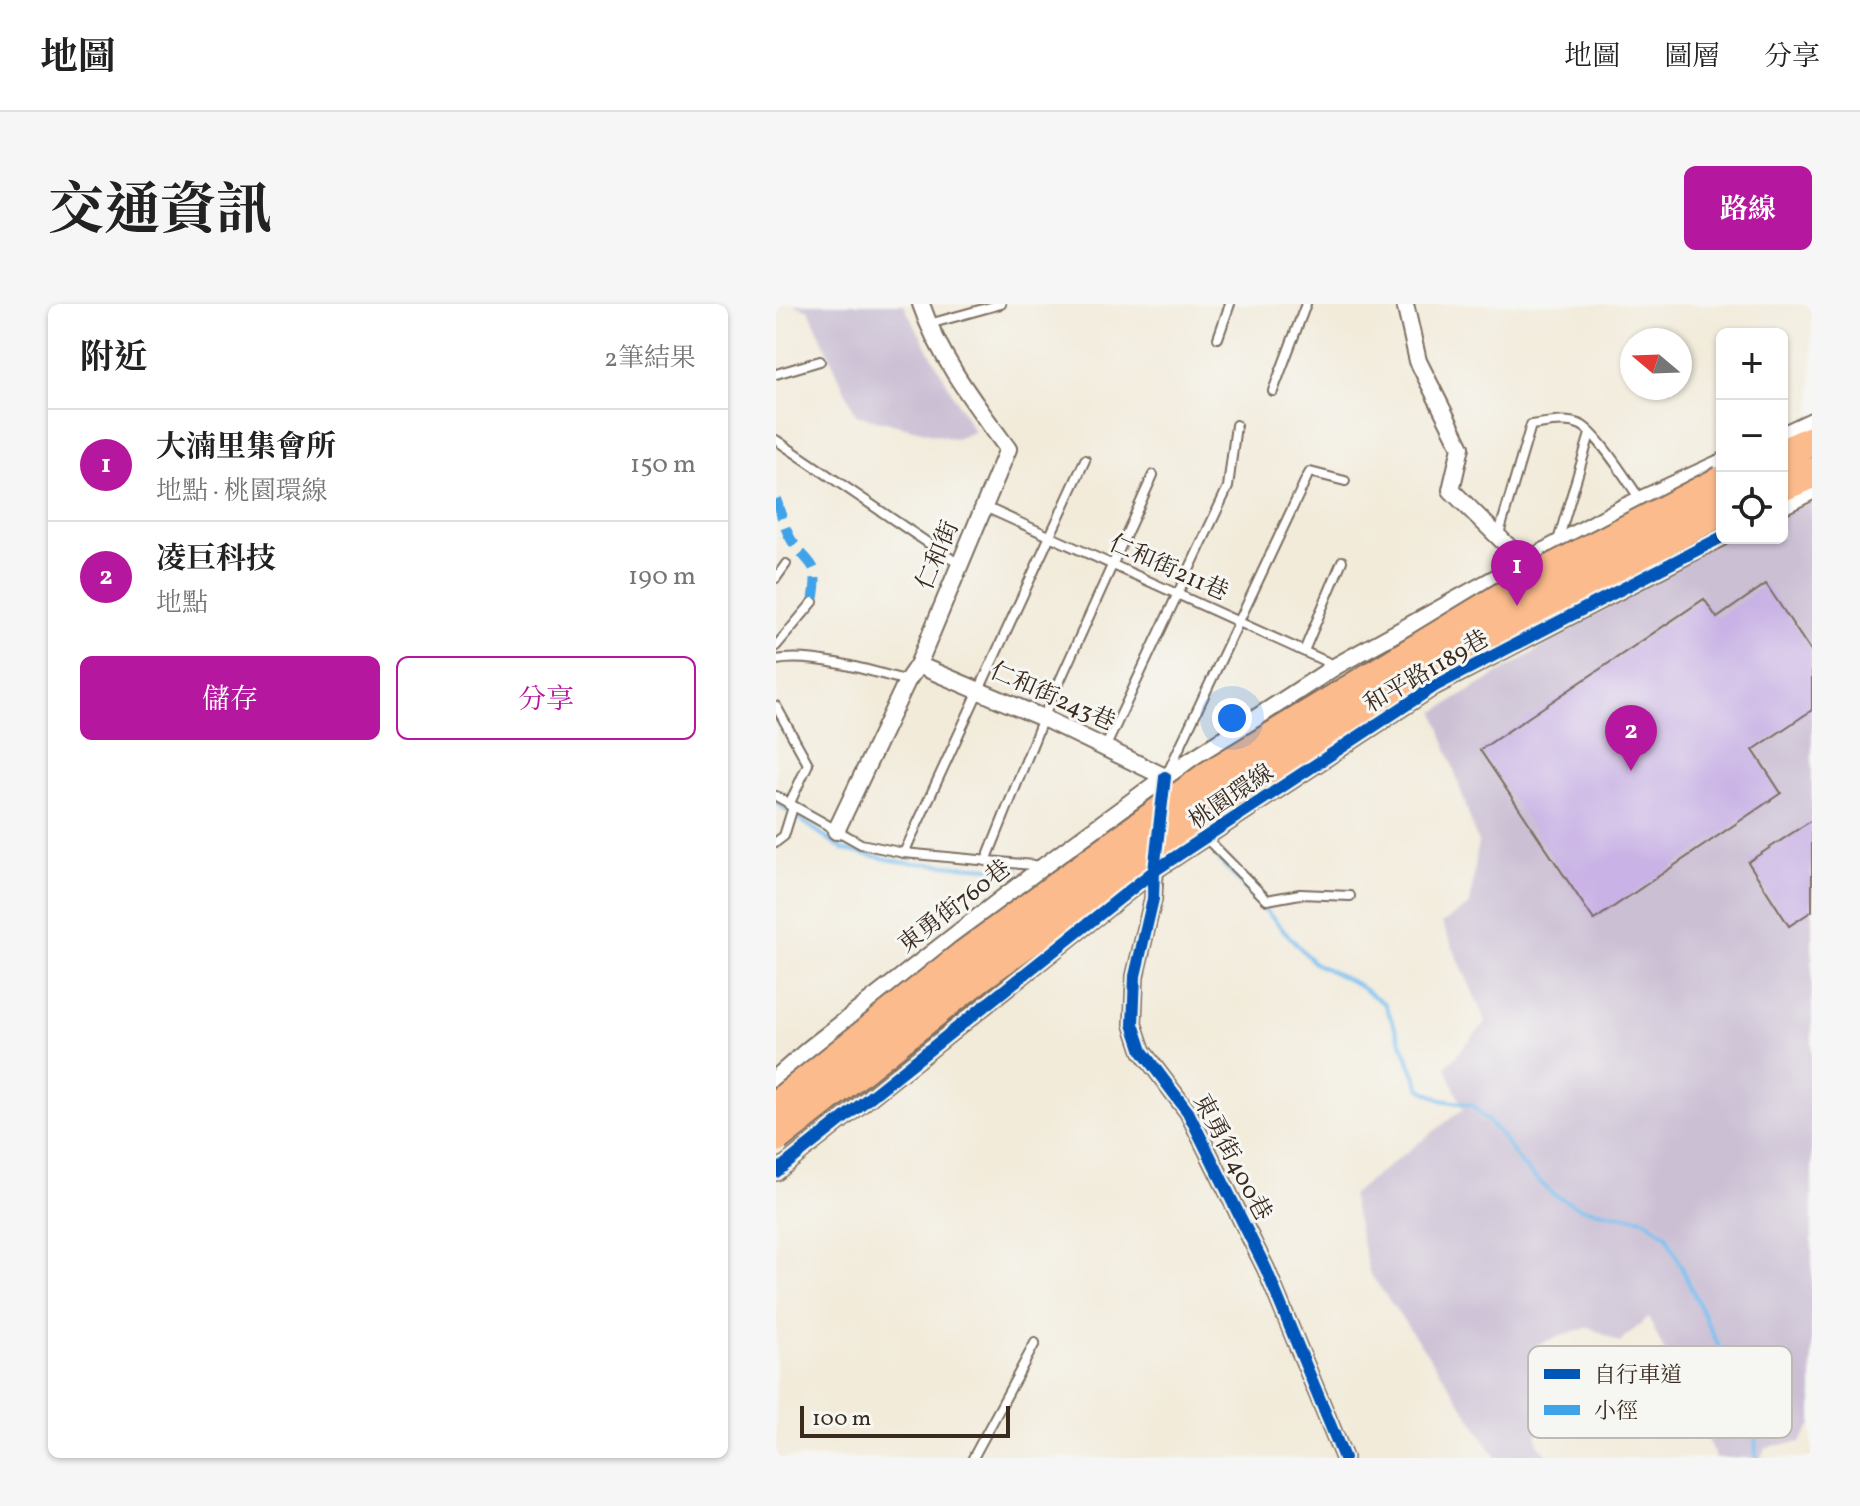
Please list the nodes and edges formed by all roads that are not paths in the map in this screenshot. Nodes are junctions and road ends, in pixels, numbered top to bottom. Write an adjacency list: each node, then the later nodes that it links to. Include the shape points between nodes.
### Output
1 (921, 304): 6 (street, 仁和街)
2 (1001, 304): 6 (lane)
3 (1230, 304): 7 (lane)
4 (1306, 304): 10 (lane)
5 (1405, 304): 31 (street, via 1418,361 1461,447 1451,490)
6 (928, 324): 28 (street, 仁和街, via 968,396 1008,449)
7 (1218, 338)
8 (820, 361): 9 (lane)
9 (776, 374)
10 (1273, 391)
11 (1812, 421): 13 (street)
12 (1236, 425): 40 (lane, via 1228,487)
13 (1788, 432)
14 (1590, 434): 26 (lane); 31 (lane, via 1583,426 1562,421 1531,425); 33 (lane)
15 (776, 440): 37 (lane)
16 (1812, 441): 17 (highway)
17 (1788, 451)
18 (1085, 460): 30 (lane)
19 (1716, 465): 26 (street, 和平路1189巷)
20 (1812, 473): 23 (highway)
21 (1153, 475): 38 (lane)
22 (1345, 481): 42 (lane, via 1310,472)
23 (1788, 483)
24 (1716, 484): 68 (highway, 桃園環線, bridge, via 1533,579 1209,776 965,955)
25 (1812, 491): 27 (street)
26 (1640, 499): 33 (street, 和平路1189巷)
27 (1788, 503)
28 (984, 506): 30 (lane, 仁和街211巷); 37 (street, 仁和街)
29 (1716, 513): 69 (highway, 桃園環線, bridge, via 1413,680 1223,800 981,975)
30 (1052, 537): 38 (lane, 仁和街211巷); 49 (lane)
31 (1498, 538): 35 (street)
32 (1716, 540): 52 (street, 和平路1189巷, via 1435,686)
33 (1556, 545): 35 (street, 和平路1189巷)
34 (1342, 561): 44 (lane)
35 (1524, 562): 47 (street, 和平路1189巷)
36 (786, 564): 39 (lane)
37 (959, 564): 46 (street, 仁和街)
38 (1113, 564): 40 (lane, 仁和街211巷); 51 (lane)
39 (776, 578)
40 (1177, 593): 42 (lane, 仁和街211巷); 53 (lane)
41 (813, 602): 43 (lane)
42 (1240, 621): 44 (lane, 仁和街211巷); 54 (lane)
43 (776, 646)
44 (1304, 651): 47 (lane, 仁和街211巷)
45 (776, 660): 48 (lane, via 827,663)
46 (918, 665): 48 (street, 仁和街); 49 (street, 仁和街243巷)
47 (1336, 666): 52 (street); 54 (street, 和平路1189巷)
48 (907, 681): 59 (street, 仁和街)
49 (980, 689): 51 (street, 仁和街243巷); 62 (lane)
50 (776, 706): 57 (lane, via 808,764)
51 (1043, 718): 53 (street, 仁和街243巷); 63 (lane)
52 (1383, 721): 60 (street, 和平路1189巷)
53 (1106, 746): 54 (street, 仁和街243巷)
54 (1165, 777): 56 (lane); 64 (street, 東勇街760巷); 65 (street, 東勇街400巷)
55 (776, 796): 57 (lane)
56 (1181, 801)
57 (791, 806): 59 (lane); 61 (lane, via 784,836)
58 (1189, 813): 60 (lane)
59 (836, 831): 62 (lane, via 861,844)
60 (1205, 837): 65 (street, 和平路1189巷); 66 (lane, via 1267,900 1300,894)
61 (776, 842)
62 (904, 853): 63 (lane)
63 (986, 861): 64 (lane)
64 (1044, 866): 67 (street, 東勇街760巷)
65 (1154, 871): 70 (street, 和平路1189巷); 73 (street, 東勇街400巷, via 1153,899 1135,976 1133,1024 1142,1051 1188,1112 1266,1269)
66 (1350, 896)
67 (776, 1078)
68 (776, 1106)
69 (776, 1137)
70 (777, 1170)
71 (1035, 1343): 72 (lane)
72 (973, 1458)
73 (1344, 1458)

